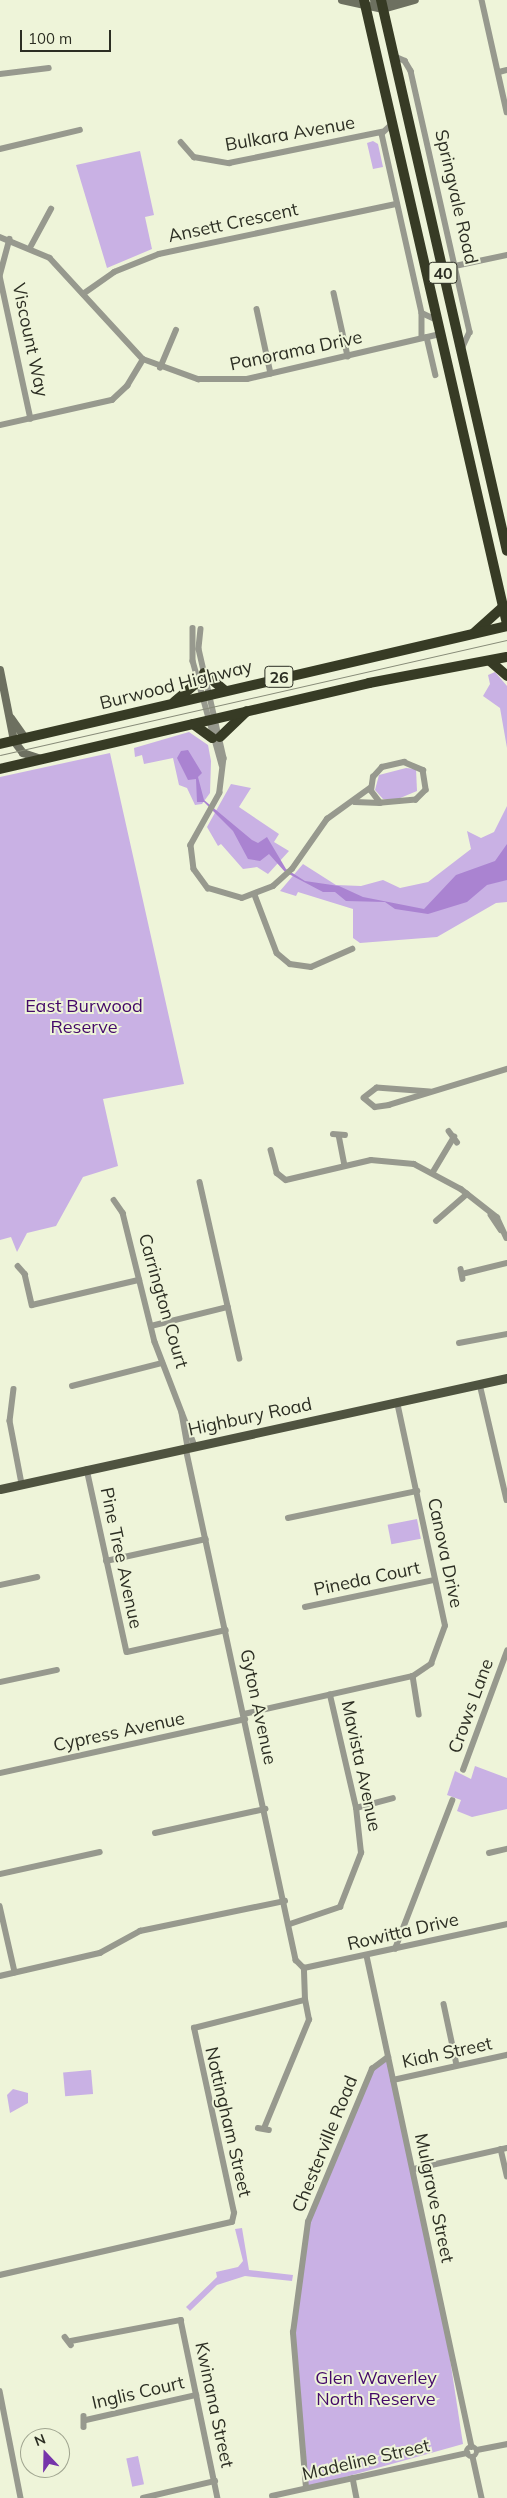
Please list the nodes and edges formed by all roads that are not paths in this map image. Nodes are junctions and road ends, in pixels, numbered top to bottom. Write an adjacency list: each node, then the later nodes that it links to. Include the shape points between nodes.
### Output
1 (342, 0): 5 (main road)
2 (396, 0): 6 (main road)
3 (408, 0): 6 (main road)
4 (482, 0): 10 (street)
5 (368, 2): 6 (main road); 13 (highway, 40)
6 (382, 3): 7 (highway, Springvale Road / 40)
7 (394, 56): 24 (street, Springvale Road, via 405,61 411,71); 33 (highway, Springvale Road / 40)
8 (49, 68): 11 (street)
9 (507, 70): 10 (street)
10 (498, 72): 12 (street)
11 (0, 74)
12 (507, 112)
13 (392, 124): 15 (street); 29 (highway, 40)
14 (80, 130): 17 (street)
15 (382, 132): 16 (street, Bulkara Avenue, via 229,163 194,157); 18 (street)
16 (181, 142)
17 (0, 149)
18 (397, 204): 26 (street, Ansett Crescent, via 159,254 114,272); 28 (street)
19 (51, 209): 22 (street)
20 (0, 236): 21 (street, Panorama Drive)
21 (10, 239): 22 (street, Panorama Drive); 39 (street, Viscount Way, via 0,276)
22 (31, 246): 26 (street, Panorama Drive, via 50,258)
23 (507, 255): 24 (street)
24 (455, 266): 33 (street, Springvale Road, via 470,332)
25 (334, 293): 34 (street)
26 (83, 294): 35 (street, Panorama Drive)
27 (257, 309): 37 (street)
28 (422, 313): 29 (street); 32 (street)
29 (437, 320): 31 (highway, 40)
30 (176, 330): 36 (street)
31 (440, 334): 32 (street, Panorama Drive); 42 (highway, 40)
32 (425, 338): 34 (street, Panorama Drive); 38 (street)
33 (461, 351): 41 (highway, Springvale Road / 40)
34 (348, 356): 37 (street, Panorama Drive)
35 (143, 359): 36 (street, Panorama Drive); 39 (street, via 128,386 112,400)
36 (160, 368): 37 (street, Panorama Drive, via 222,382)
37 (271, 374)
38 (436, 375)
39 (31, 419): 40 (street)
40 (0, 425)
41 (507, 551)
42 (503, 607): 43 (highway, 40); 46 (highway)
43 (507, 625): 46 (highway, Burwood Highway / 26)
44 (193, 628): 51 (street, via 191,650)
45 (201, 630): 51 (street)
46 (474, 633): 52 (highway, Burwood Highway / 26)
47 (507, 657): 48 (highway, 26)
48 (490, 661): 50 (highway); 55 (highway, 26)
49 (0, 670): 56 (main road)
50 (507, 676)
51 (201, 677): 52 (highway); 53 (street); 53 (street); 54 (highway)
52 (224, 690): 53 (highway, Burwood Highway / 26)
53 (206, 696): 54 (highway, Burwood Highway / 26); 57 (street)
54 (171, 705): 60 (highway, Burwood Highway / 26)
55 (250, 709): 57 (highway, 26); 59 (highway)
56 (10, 714): 60 (main road); 61 (main road)
57 (211, 719): 58 (highway, 26); 59 (street)
58 (193, 724): 59 (highway); 63 (highway, 26)
59 (216, 737): 68 (street, via 222,765 222,787 201,821 190,848 200,879 226,897)
60 (25, 738): 61 (highway, Burwood Highway / 26)
61 (14, 741): 62 (highway, Burwood Highway / 26); 63 (main road, via 23,753)
62 (0, 744)
63 (42, 759): 64 (highway, 26)
64 (0, 768)
65 (370, 788): 66 (street); 67 (street); 67 (street, via 376,773 389,765 410,762 425,773 427,787 419,799 393,805)
66 (355, 802): 67 (street); 68 (street, via 327,819 296,865 281,881)
67 (380, 803)
68 (255, 895): 69 (street, via 277,953 290,964 311,967)
69 (352, 949)
70 (507, 1069): 71 (street)
71 (430, 1092): 71 (street, via 382,1106 368,1104 364,1098 377,1088)
72 (449, 1131): 76 (street, via 456,1139)
73 (339, 1135): 75 (street)
74 (271, 1150): 75 (street, via 280,1178)
75 (345, 1165): 76 (street, via 389,1159)
76 (433, 1172): 78 (street)
77 (200, 1182): 86 (street)
78 (467, 1194): 80 (street); 81 (street, via 491,1215)
79 (114, 1200): 85 (street, Carrington Court, via 123,1213)
80 (436, 1221)
81 (507, 1238)
82 (507, 1263): 84 (street)
83 (18, 1266): 85 (street, via 25,1274 32,1306)
84 (462, 1274)
85 (139, 1280): 87 (street, Carrington Court)
86 (228, 1307): 87 (street); 90 (street)
87 (150, 1326): 91 (street, Carrington Court)
88 (507, 1334): 89 (street)
89 (459, 1343)
90 (240, 1359)
91 (162, 1363): 94 (street); 97 (street, Carrington Court, via 182,1411)
92 (507, 1378): 93 (main road, Highbury Road)
93 (480, 1384): 96 (main road, Highbury Road); 99 (street)
94 (72, 1386)
95 (14, 1389): 100 (street, via 10,1421)
96 (397, 1402): 97 (main road, Highbury Road); 102 (street, Canova Drive)
97 (190, 1447): 98 (main road, Highbury Road); 105 (street, Gyton Avenue)
98 (87, 1469): 100 (main road, Highbury Road); 106 (street, Pine Tree Avenue)
99 (504, 1475): 103 (street)
100 (22, 1484): 101 (main road, Highbury Road)
101 (0, 1488)
102 (416, 1491): 104 (street); 108 (street, Canova Drive)
103 (507, 1500)
104 (288, 1518)
105 (206, 1540): 106 (street); 111 (street, Gyton Avenue)
106 (106, 1561): 111 (street, Pine Tree Avenue, via 127,1652)
107 (37, 1577): 109 (street)
108 (434, 1580): 110 (street, Pineda Court); 114 (street, Canova Drive, via 445,1626 429,1669)
109 (0, 1584)
110 (305, 1607)
111 (226, 1630): 118 (street, Gyton Avenue)
112 (507, 1651): 119 (street, Crows Lane)
113 (57, 1670): 115 (street)
114 (413, 1676): 116 (street, Canova Drive); 117 (street)
115 (0, 1682)
116 (330, 1695): 118 (street, Canova Drive); 123 (street, Mavista Avenue)
117 (420, 1715)
118 (245, 1716): 120 (street, Cypress Avenue); 124 (street, Gyton Avenue)
119 (463, 1770)
120 (0, 1773)
121 (393, 1798): 123 (street)
122 (452, 1801): 134 (street)
123 (356, 1808): 132 (street, Mavista Avenue, via 360,1854 340,1907)
124 (265, 1809): 125 (street); 130 (street, Gyton Avenue)
125 (155, 1833)
126 (507, 1849): 128 (street)
127 (100, 1852): 129 (street)
128 (489, 1853)
129 (0, 1874)
130 (284, 1900): 132 (street, Gyton Avenue); 137 (street, via 140,1931 100,1954)
131 (0, 1906): 137 (street)
132 (290, 1924): 136 (street, Gyton Avenue, via 296,1960)
133 (507, 1924): 134 (street, Rowitta Drive)
134 (395, 1948): 135 (street, Rowitta Drive)
135 (367, 1956): 136 (street, Rowitta Drive); 142 (street, Mulgrave Street)
136 (304, 1968): 139 (street)
137 (14, 1972): 138 (street)
138 (0, 1976)
139 (305, 2000): 145 (street, via 309,2020 267,2128); 149 (street, Nottingham Street, via 194,2028 234,2214 232,2222)
140 (444, 2004): 143 (street)
141 (507, 2055): 143 (street, Kiah Street)
142 (388, 2057): 144 (street, Mulgrave Street); 160 (street, Chesterville Road, via 372,2069 308,2222 293,2333)
143 (457, 2066): 144 (street, Kiah Street)
144 (393, 2080): 147 (street, Mulgrave Street)
145 (258, 2128)
146 (504, 2149): 147 (street); 148 (street)
147 (414, 2169): 155 (street, Mulgrave Street)
148 (507, 2176)
149 (0, 2276)
150 (64, 2337): 152 (street, Kwinana Street, via 71,2343 179,2318)
151 (0, 2392): 162 (street)
152 (196, 2395): 153 (street, Inglis Court, via 85,2418); 159 (street, Kwinana Street)
153 (84, 2427)
154 (507, 2444): 155 (street)
155 (474, 2449): 156 (street); 157 (street)
156 (467, 2453): 157 (street); 158 (street, Madeline Street)
157 (474, 2457): 166 (street)
158 (352, 2478): 160 (street, Madeline Street); 165 (street)
159 (215, 2481): 163 (street); 164 (street, Kwinana Street)
160 (306, 2488): 161 (street, Madeline Street)
161 (272, 2496)
162 (21, 2498)
163 (143, 2498)
164 (218, 2498)
165 (357, 2498)
166 (482, 2498)

